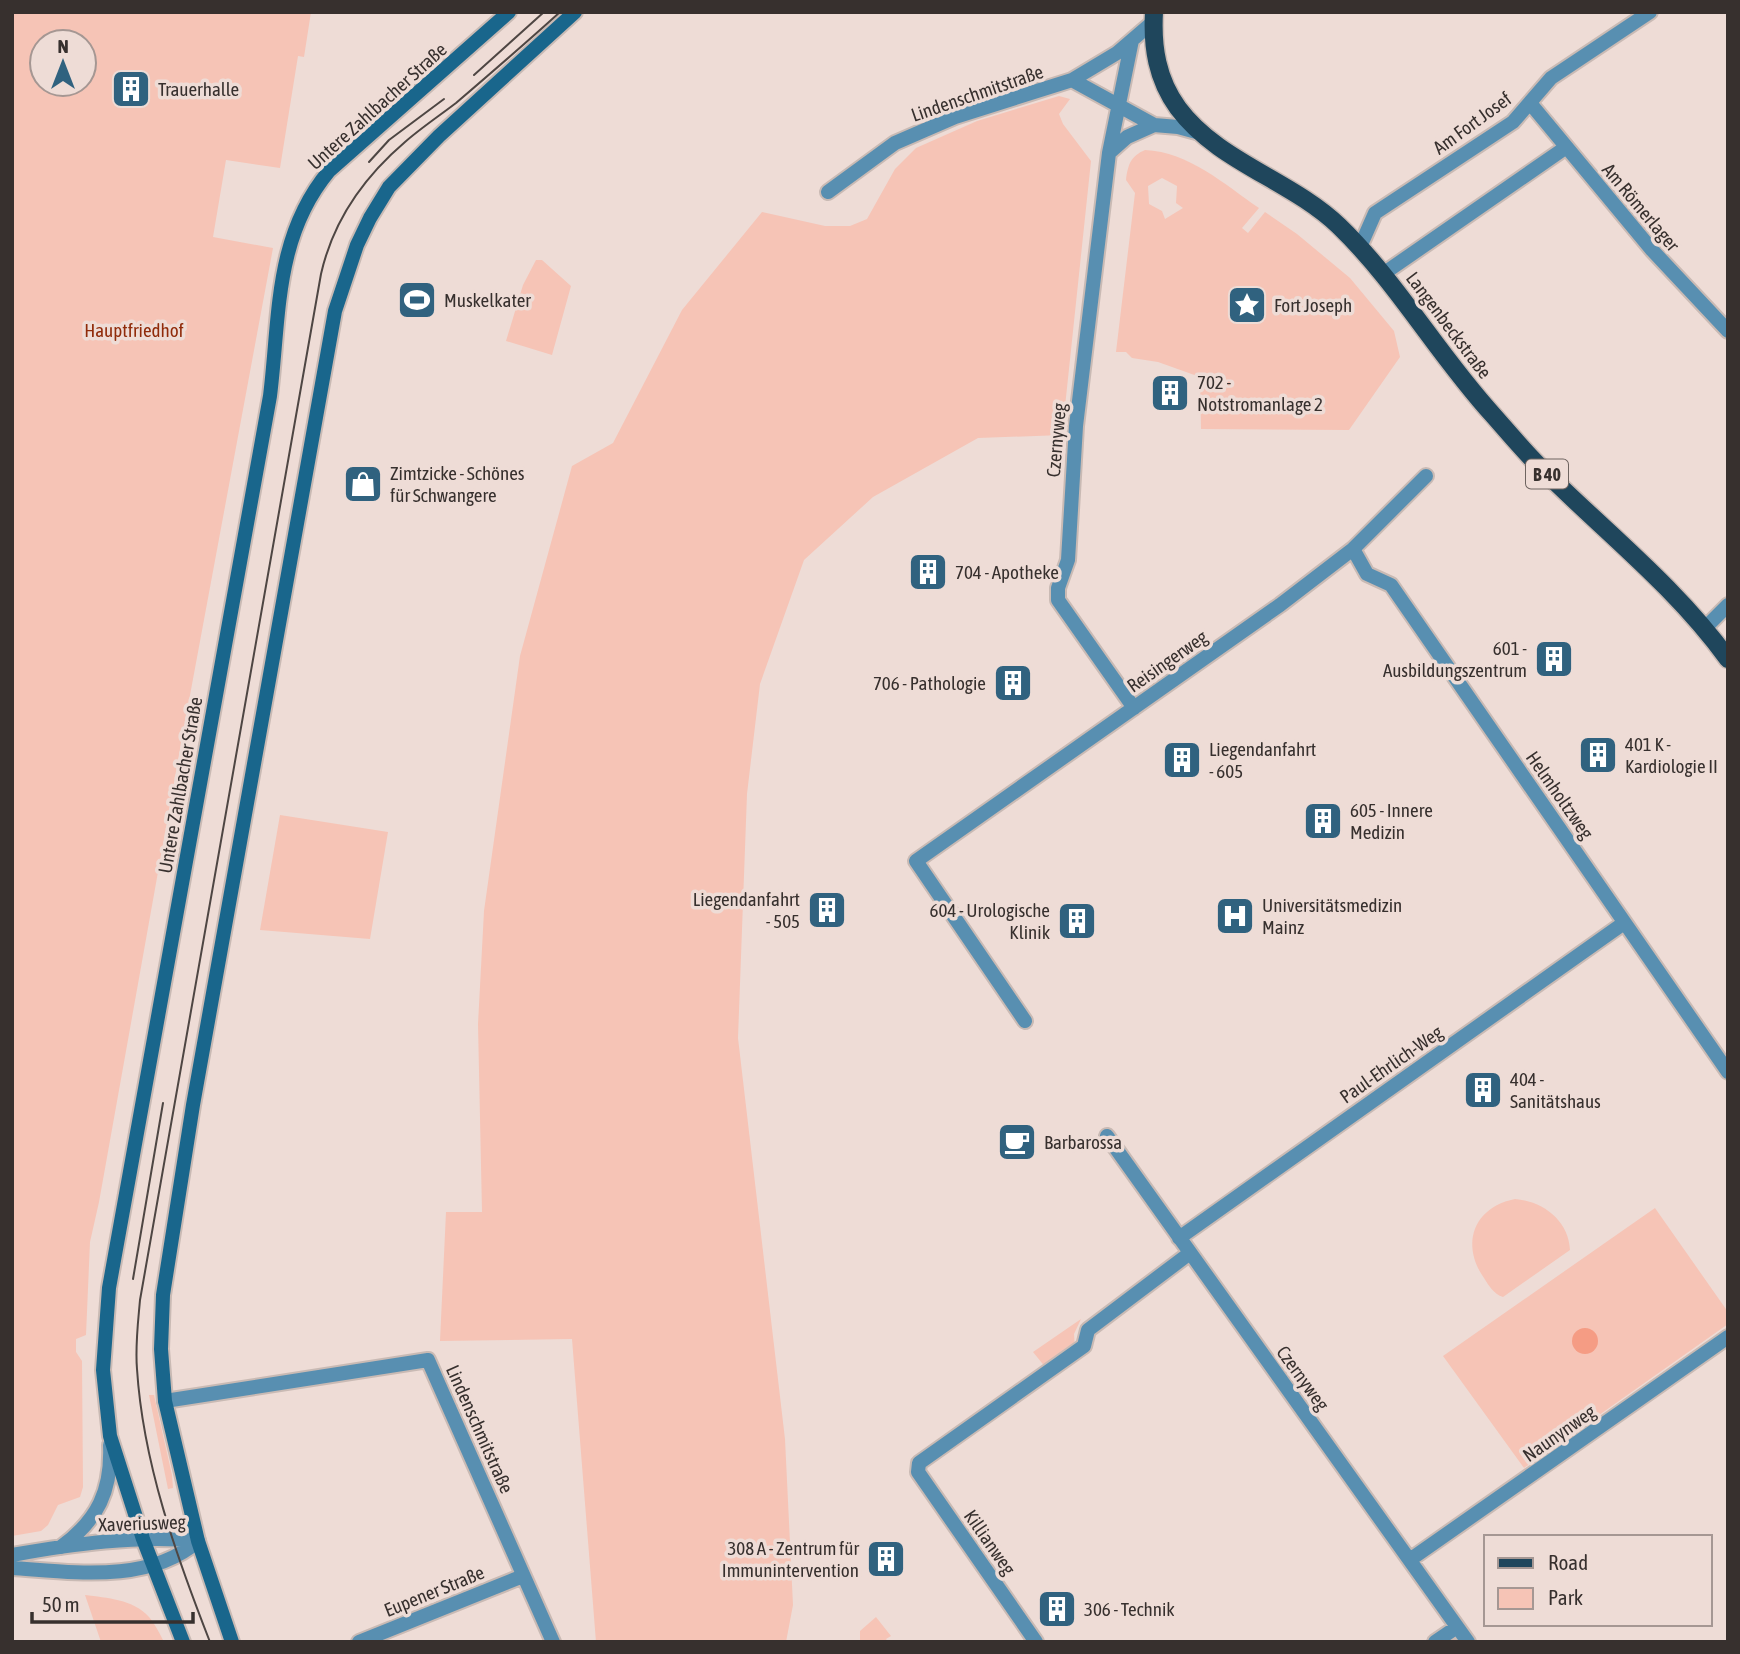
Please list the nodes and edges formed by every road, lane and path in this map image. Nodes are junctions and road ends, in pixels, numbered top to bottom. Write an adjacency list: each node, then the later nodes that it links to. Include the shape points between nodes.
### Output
1 (509, 12): 31 (street, Untere Zahlbacher Straße, via 330,171 307,203 288,249 278,299 270,396 109,1288 103,1370)
2 (575, 12): 30 (street, via 389,187 370,218 335,311 170,1243 161,1331)
3 (1650, 12): 7 (street, Am Fort Josef, via 1551,78)
4 (1154, 17): 5 (street, Lindenschmitstraße); 10 (main road, Langenbeckstraße / B 40, via 1160,77)
5 (1132, 40): 6 (street, Lindenschmitstraße); 8 (street, Czernyweg)
6 (1072, 80): 8 (street, Lindenschmitstraße); 13 (street, Lindenschmitstraße, via 956,117 895,143)
7 (1530, 103): 11 (street, Am Römerlager); 14 (street, Am Fort Josef, via 1513,122 1375,213)
8 (1118, 105): 9 (street, Lindenschmitstraße); 12 (street, Czernyweg)
9 (1154, 125): 10 (street, Lindenschmitstraße); 12 (street, via 1127,137)
10 (1200, 133): 14 (main road, Langenbeckstraße / B 40, via 1319,209)
11 (1566, 148): 15 (street); 16 (street, Am Römerlager, via 1651,250)
12 (1109, 153): 22 (street, Czernyweg, via 1076,426 1068,560 1058,600)
13 (828, 192)
14 (1360, 247): 15 (main road, Langenbeckstraße / B 40)
15 (1383, 274): 20 (main road, Langenbeckstraße / B 40, via 1507,431)
16 (1728, 331)
17 (1426, 476): 18 (street, Reisingerweg)
18 (1353, 549): 22 (street, Reisingerweg); 23 (street, Helmholtzweg, via 1367,574 1391,585)
19 (1728, 605): 20 (street)
20 (1705, 628): 21 (main road, Langenbeckstraße / B 40)
21 (1728, 659)
22 (1134, 708): 24 (street, Reisingerweg, via 916,861)
23 (1624, 923): 25 (street, Helmholtzweg); 27 (street, Paul-Ehrlich-Weg)
24 (1025, 1021)
25 (1728, 1072)
26 (1107, 1136): 27 (street, Czernyweg)
27 (1179, 1238): 28 (street, Czernyweg)
28 (1190, 1253): 36 (street, Czernyweg); 45 (street, Killianweg, via 1088,1330 1084,1346 919,1463 918,1472)
29 (1728, 1337): 36 (street, Naunynweg)
30 (165, 1401): 33 (street); 39 (street, Lindenschmitstraße, via 428,1360)
31 (110, 1436): 32 (street, Untere Zahlbacher Straße); 34 (street, Xaveriusweg, via 110,1476 104,1497 85,1527)
32 (143, 1539): 33 (street, Xaveriusweg); 34 (street, Xaveriusweg); 37 (street, Untere Zahlbacher Straße)
33 (198, 1541): 37 (street, Xaveriusweg); 42 (street)
34 (61, 1546): 35 (street, Xaveriusweg)
35 (12, 1555)
36 (1411, 1559): 40 (street, Czernyweg)
37 (154, 1566): 38 (street, Xaveriusweg, via 107,1572); 41 (street, Untere Zahlbacher Straße)
38 (12, 1568)
39 (523, 1576): 43 (street, Eupener Straße); 44 (street, Lindenschmitstraße)
40 (1457, 1627): 46 (street); 47 (street, Czernyweg)
41 (183, 1642)
42 (232, 1642)
43 (359, 1642)
44 (553, 1642)
45 (1037, 1642)
46 (1435, 1642)
47 (1468, 1642)

